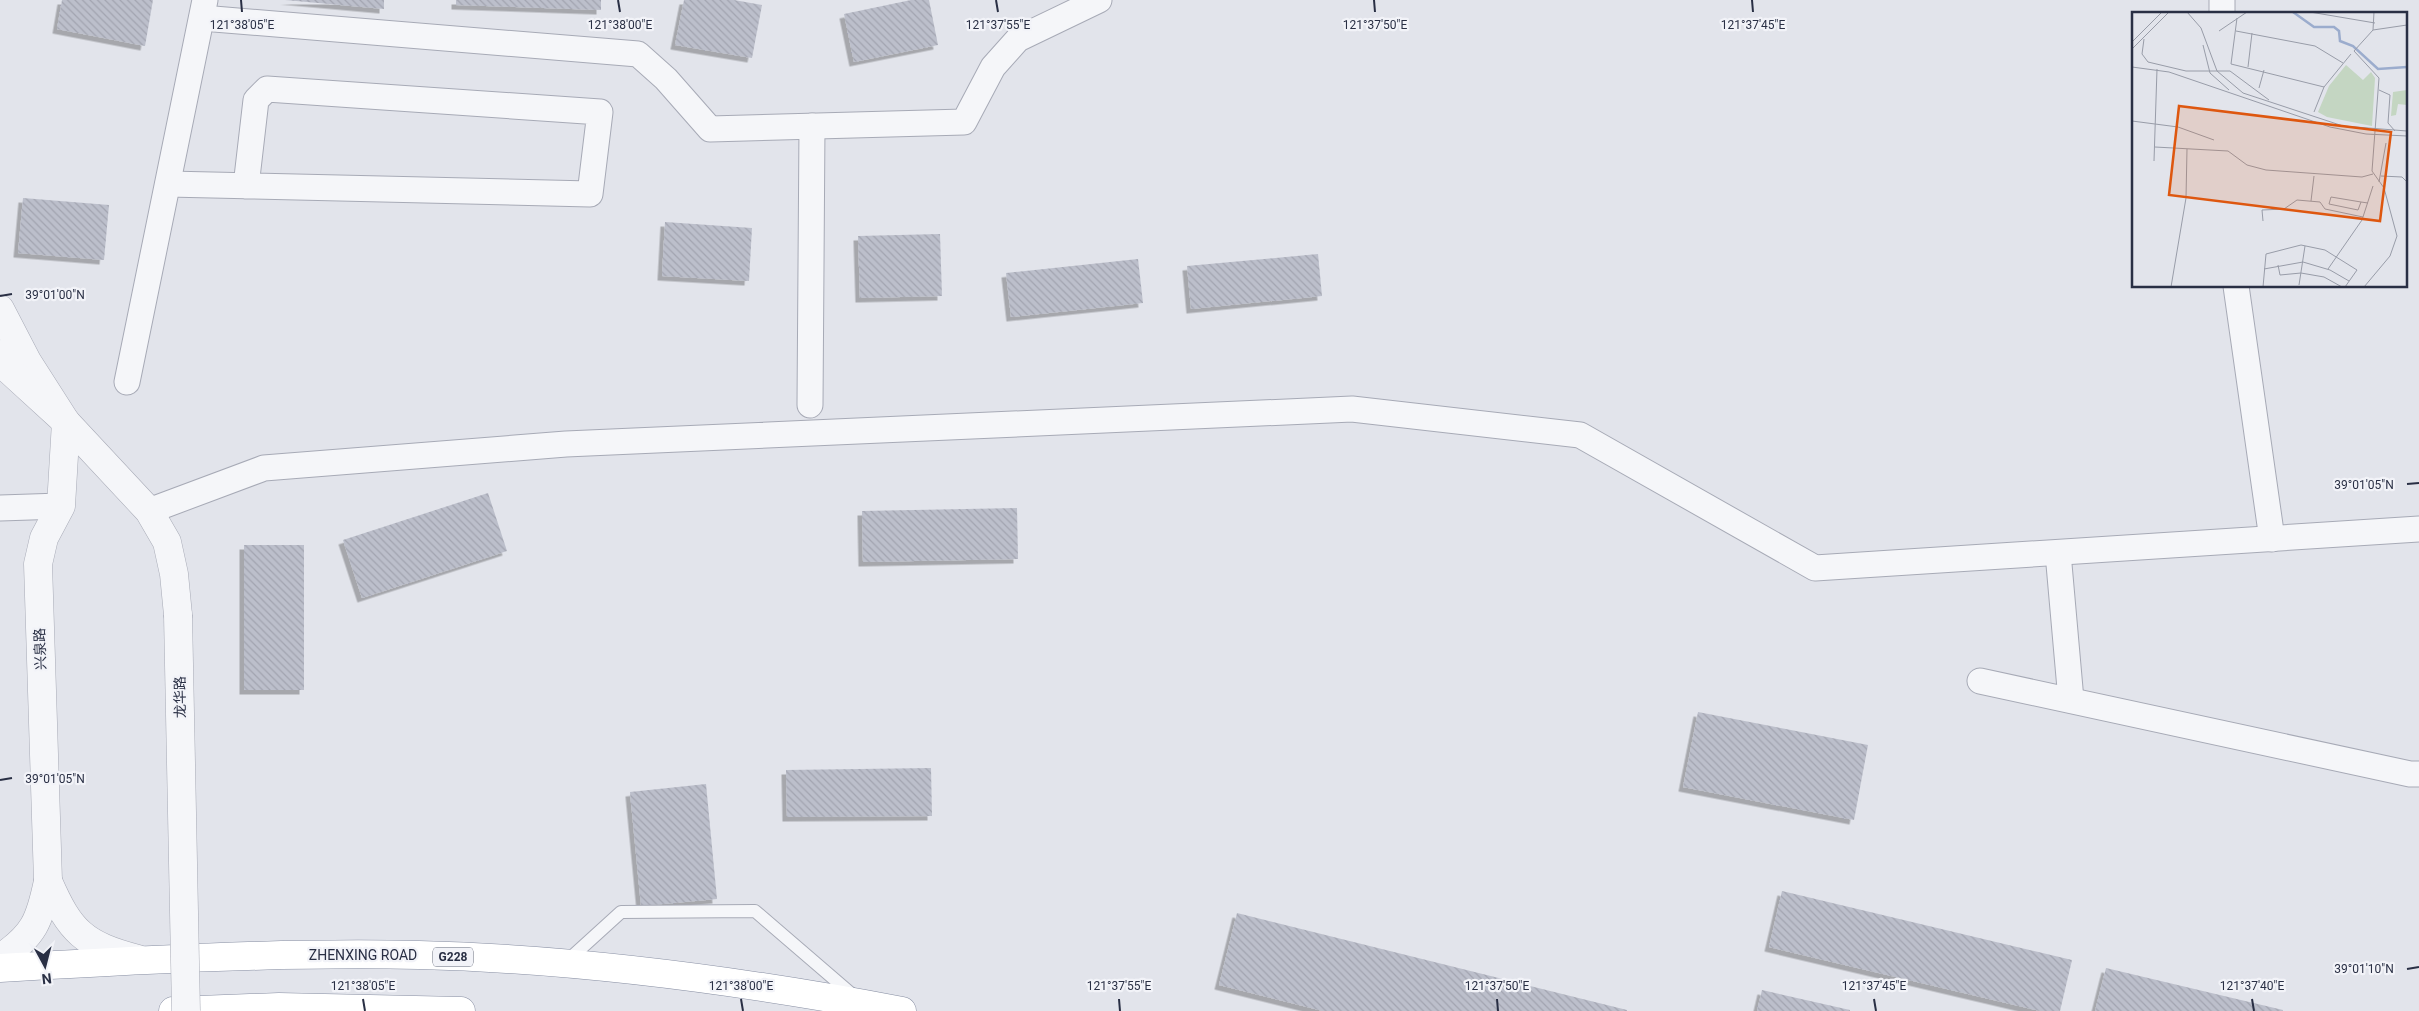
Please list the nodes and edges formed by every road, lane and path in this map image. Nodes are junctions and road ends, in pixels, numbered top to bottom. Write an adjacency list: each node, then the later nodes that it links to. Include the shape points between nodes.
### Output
1 (1098, 0): 3 (street, via 1018,39 993,66 964,122)
2 (203, 9): 3 (street, via 638,54 666,79 710,129); 4 (street)
3 (812, 126): 10 (street)
4 (168, 184): 5 (street); 9 (street)
5 (246, 186): 5 (street, via 590,194 600,112 267,89 256,100)
6 (2236, 288): 16 (street)
7 (0, 309): 11 (street)
8 (0, 354): 11 (street, via 8,370)
9 (127, 382)
10 (810, 404)
11 (66, 422): 12 (street, 兴泉路); 14 (street, 龙华路)
12 (61, 506): 13 (street); 21 (street, 兴泉路, via 44,538 38,564)
13 (0, 508)
14 (149, 512): 17 (street, via 264,468 566,444 1352,410 1580,436 1815,568); 28 (street, 龙华路, bridge, via 167,542 178,615)
15 (2419, 529): 16 (street)
16 (2272, 539): 17 (street)
17 (2058, 553): 19 (street)
18 (1980, 681): 19 (street)
19 (2071, 700): 20 (street)
20 (2419, 774)
21 (48, 881): 22 (street, via 34,929 17,947); 23 (street, via 60,908 75,929 95,946)
22 (0, 958)
23 (138, 960): 24 (highway, ZHENXING ROAD / G228, via 284,954 411,955); 25 (highway, ZHENXING ROAD / G228)
24 (564, 964): 26 (highway, ZHENXING ROAD / G228, via 698,978); 26 (lane, via 621,912 755,911)
25 (0, 968)
26 (862, 1003): 30 (highway, ZHENXING ROAD / G228)
27 (173, 1011): 29 (highway, via 279,1007)
28 (186, 1011)
29 (461, 1011)
30 (902, 1011)

